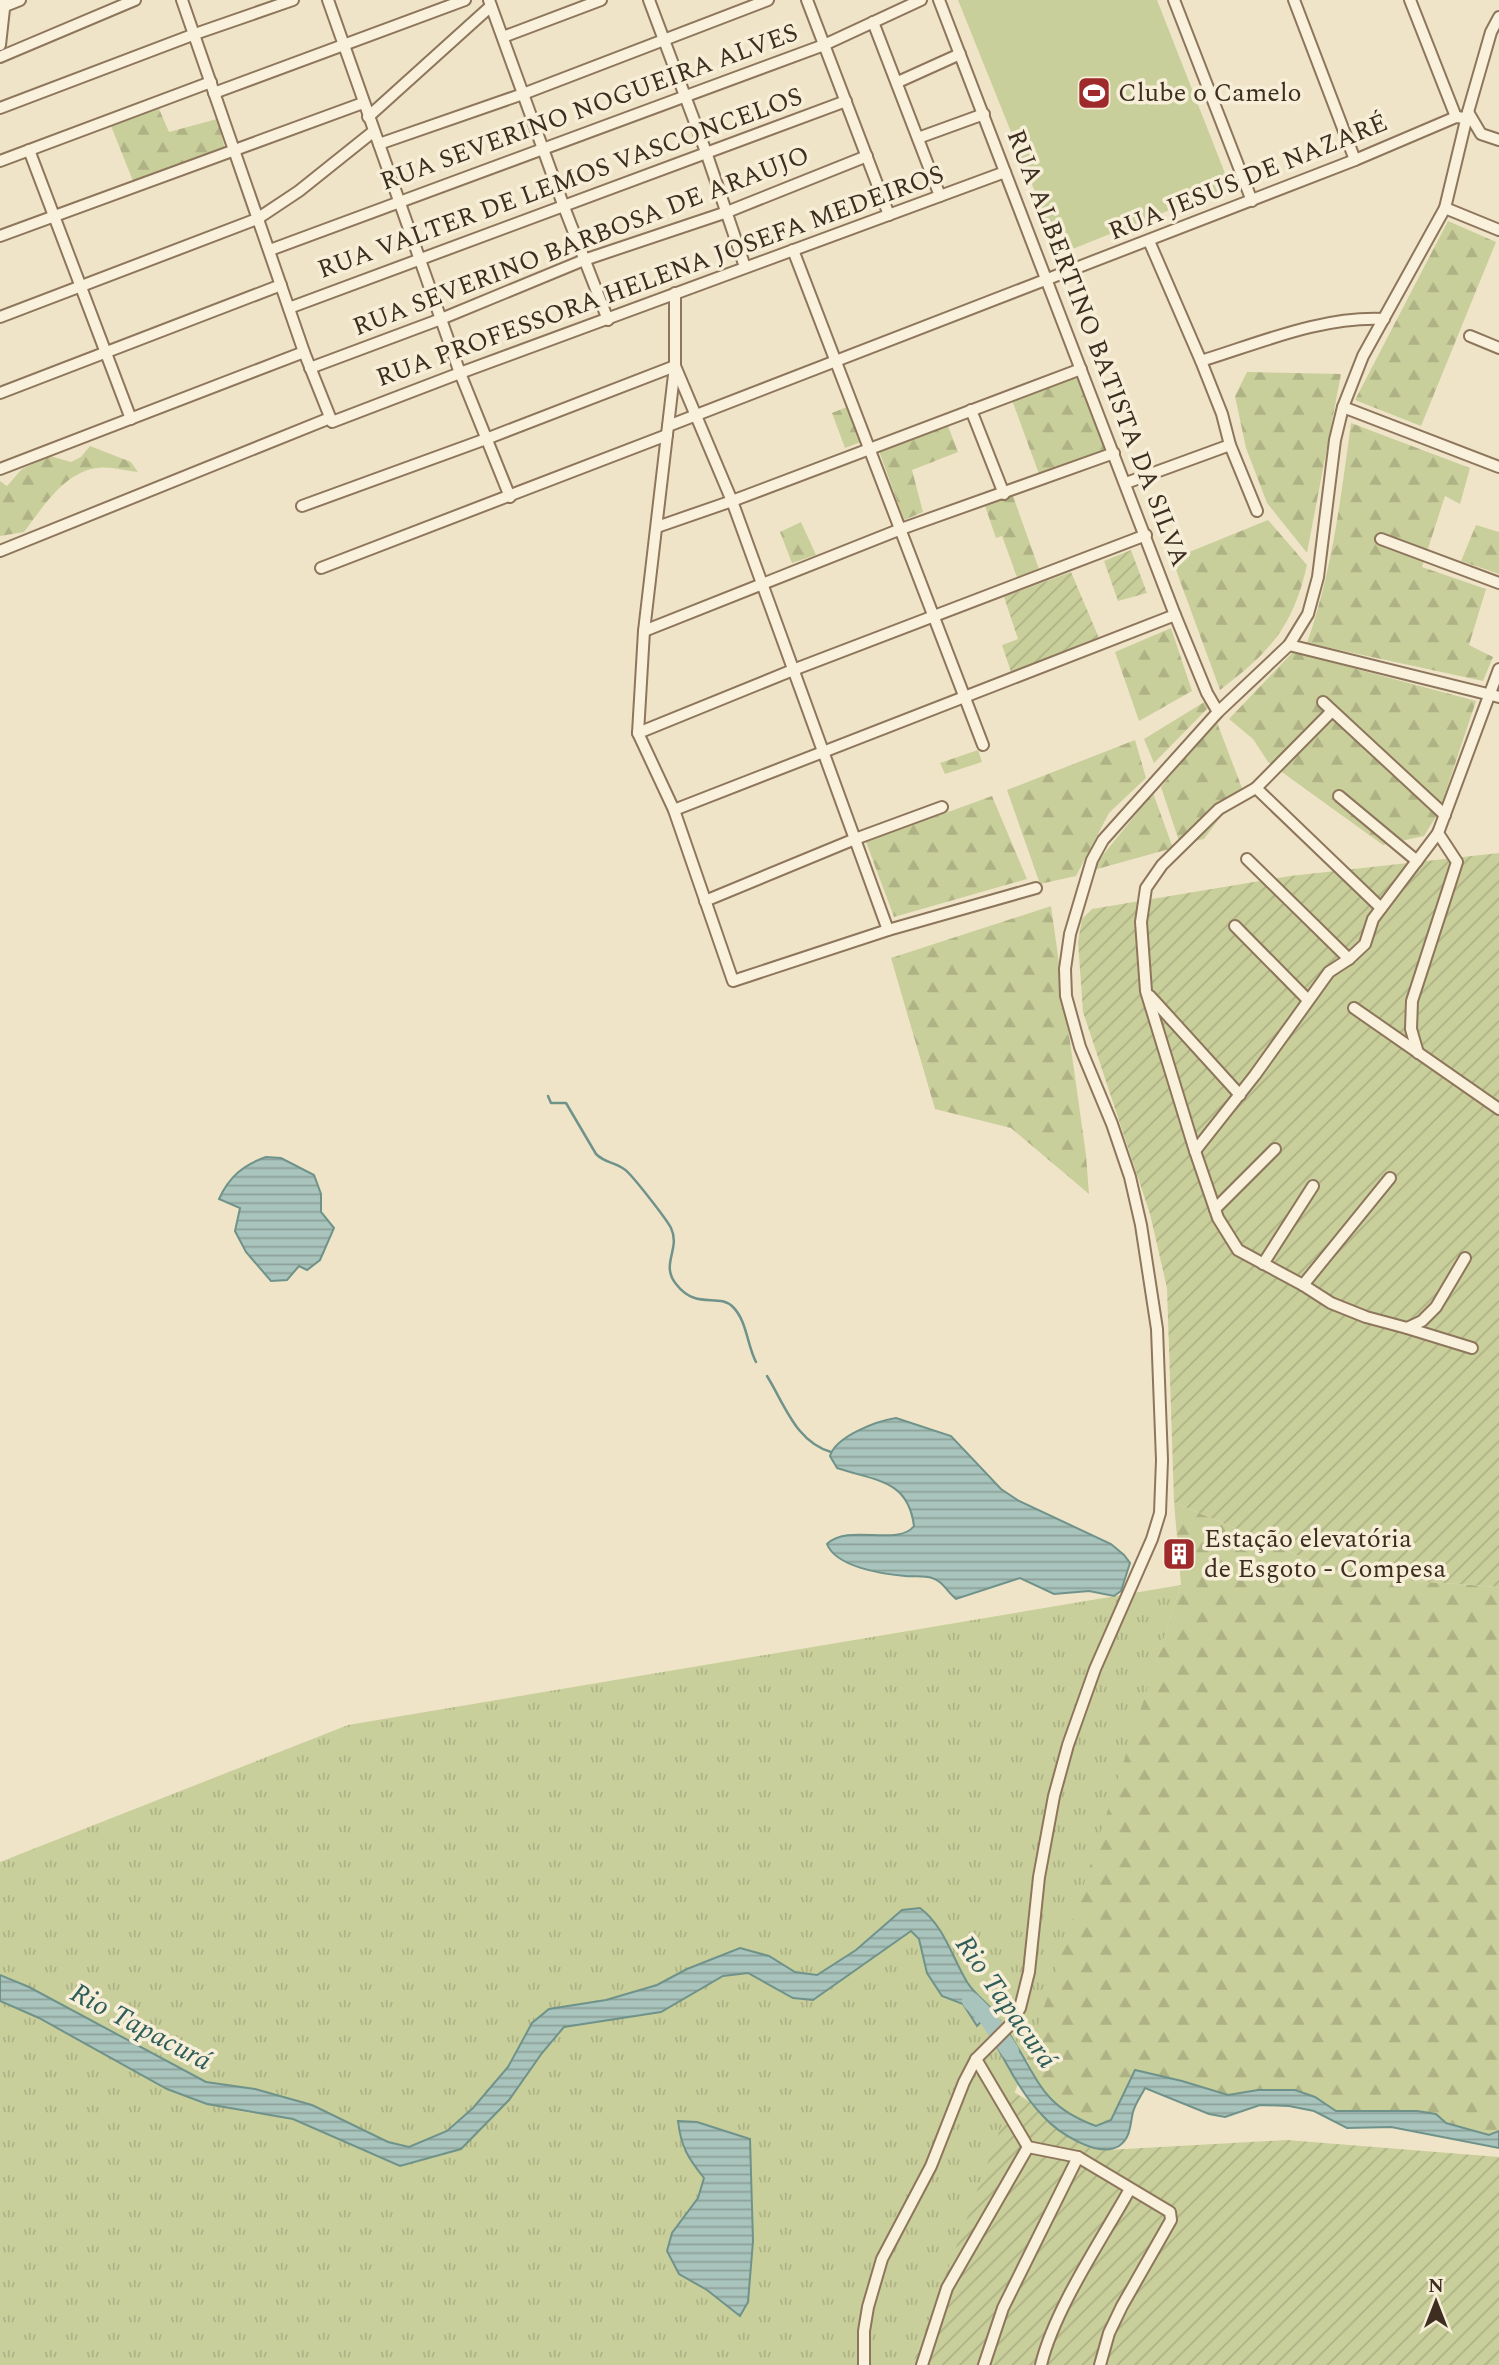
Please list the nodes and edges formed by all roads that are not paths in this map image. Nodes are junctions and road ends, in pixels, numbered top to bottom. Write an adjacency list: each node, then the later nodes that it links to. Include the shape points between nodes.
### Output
1 (20, 0): 16 (street)
2 (135, 0): 28 (street)
3 (182, 0): 20 (street)
4 (293, 0): 20 (street)
5 (328, 0): 23 (street)
6 (465, 0): 23 (street)
7 (601, 0): 21 (street)
8 (649, 0): 22 (street)
9 (768, 0): 22 (street)
10 (807, 0): 25 (street)
11 (921, 0): 19 (street, RUA SEVERINO NOGUEIRA ALVES)
12 (939, 0): 27 (street, RUA ALBERTINO BATISTA DA SILVA)
13 (1174, 0): 53 (street)
14 (1294, 0): 48 (street)
15 (1410, 0): 37 (street)
16 (5, 3): 24 (street)
17 (490, 3): 21 (street); 38 (street)
18 (1499, 17): 26 (street)
19 (873, 22): 25 (street, RUA SEVERINO NOGUEIRA ALVES); 29 (street)
20 (195, 34): 30 (street); 35 (street)
21 (503, 37): 31 (street)
22 (664, 40): 31 (street); 32 (street)
23 (342, 44): 30 (street); 34 (street)
24 (0, 45)
25 (824, 45): 32 (street, RUA SEVERINO NOGUEIRA ALVES); 33 (street)
26 (1493, 46): 37 (street)
27 (960, 54): 29 (street); 36 (street, RUA ALBERTINO BATISTA DA SILVA)
28 (0, 57)
29 (898, 82): 40 (street)
30 (213, 87): 43 (street); 45 (street)
31 (523, 94): 42 (street); 44 (street)
32 (685, 96): 44 (street, RUA SEVERINO NOGUEIRA ALVES); 46 (street)
33 (846, 101): 46 (street, RUA VALTER DE LEMOS VASCONCELOS); 47 (street)
34 (363, 103): 38 (street); 45 (street)
35 (0, 108)
36 (984, 114): 40 (street); 50 (street, RUA ALBERTINO BATISTA DA SILVA)
37 (1463, 116): 41 (street, via 1481,134); 48 (street, RUA JESUS DE NAZARÉ); 55 (street)
38 (368, 117): 39 (street)
39 (373, 131): 42 (street); 59 (street, via 309,184)
40 (918, 138): 51 (street)
41 (1499, 140)
42 (379, 144): 52 (street)
43 (29, 150): 49 (street); 57 (street)
44 (543, 150): 52 (street, RUA SEVERINO NOGUEIRA ALVES); 54 (street)
45 (234, 151): 57 (street); 59 (street)
46 (706, 152): 54 (street, RUA VALTER DE LEMOS VASCONCELOS); 56 (street)
47 (867, 156): 56 (street, RUA SEVERINO BARBOSA DE ARAUJO); 58 (street)
48 (1355, 160): 53 (street, RUA JESUS DE NAZARÉ)
49 (0, 161)
50 (1005, 172): 51 (street, RUA PROFESSORA HELENA JOSEFA MEDEIROS); 68 (street, RUA ALBERTINO BATISTA DA SILVA)
51 (940, 196): 58 (street, RUA PROFESSORA HELENA JOSEFA MEDEIROS)
52 (401, 201): 63 (street, RUA SEVERINO NOGUEIRA ALVES); 65 (street)
53 (1252, 201): 62 (street, RUA JESUS DE NAZARÉ)
54 (564, 207): 65 (street, RUA VALTER DE LEMOS VASCONCELOS); 66 (street)
55 (1445, 208): 60 (street); 75 (street)
56 (727, 212): 66 (street, RUA SEVERINO BARBOSA DE ARAUJO); 67 (street)
57 (54, 215): 61 (street); 70 (street)
58 (889, 215): 64 (street, RUA PROFESSORA HELENA JOSEFA MEDEIROS)
59 (257, 219): 63 (street); 70 (street)
60 (1499, 230)
61 (0, 236)
62 (1149, 241): 68 (street, RUA JESUS DE NAZARÉ); 82 (street)
63 (270, 250): 69 (street)
64 (793, 250): 67 (street, RUA PROFESSORA HELENA JOSEFA MEDEIROS); 81 (street)
65 (419, 260): 72 (street, RUA VALTER DE LEMOS VASCONCELOS); 74 (street)
66 (584, 260): 74 (street, RUA SEVERINO BARBOSA DE ARAUJO); 76 (street)
67 (746, 267): 71 (street, RUA PROFESSORA HELENA JOSEFA MEDEIROS)
68 (1047, 281): 81 (street, RUA JESUS DE NAZARÉ); 85 (street, RUA ALBERTINO BATISTA DA SILVA)
69 (282, 285): 72 (street); 79 (street)
70 (81, 287): 73 (street); 79 (street)
71 (675, 293): 76 (street, RUA PROFESSORA HELENA JOSEFA MEDEIROS); 83 (street)
72 (289, 308): 80 (street)
73 (0, 317)
74 (441, 318): 84 (street, RUA SEVERINO BARBOSA DE ARAUJO); 86 (street)
75 (1384, 319): 82 (street, via 1308,327); 88 (street)
76 (608, 320): 86 (street, RUA PROFESSORA HELENA JOSEFA MEDEIROS)
77 (1469, 337): 78 (street)
78 (1499, 348)
79 (106, 352): 87 (street); 91 (street)
80 (304, 352): 84 (street); 91 (street)
81 (836, 361): 90 (street, RUA JESUS DE NAZARÉ); 96 (street)
82 (1201, 362): 95 (street)
83 (675, 366): 90 (street); 93 (street); 94 (street)
84 (310, 368): 92 (street)
85 (1081, 369): 89 (street); 97 (street, RUA ALBERTINO BATISTA DA SILVA)
86 (460, 373): 92 (street, RUA PROFESSORA HELENA JOSEFA MEDEIROS); 94 (street)
87 (0, 393)
88 (1343, 407): 98 (street); 117 (street, via 1318,577 1308,614)
89 (971, 410): 96 (street); 101 (street)
90 (697, 416): 93 (street, RUA JESUS DE NAZARÉ); 103 (street)
91 (131, 419): 99 (street)
92 (331, 420): 110 (street, RUA PROFESSORA HELENA JOSEFA MEDEIROS)
93 (668, 431): 102 (street, RUA JESUS DE NAZARÉ); 106 (street)
94 (486, 439): 102 (street); 104 (street)
95 (1230, 445): 100 (street); 105 (street)
96 (870, 447): 103 (street); 107 (street)
97 (1114, 453): 100 (street, RUA ALBERTINO BATISTA DA SILVA); 101 (street)
98 (1499, 467)
99 (0, 469)
100 (1126, 483): 108 (street, RUA ALBERTINO BATISTA DA SILVA)
101 (1004, 494): 107 (street)
102 (510, 497): 111 (street, RUA JESUS DE NAZARÉ)
103 (732, 501): 106 (street); 113 (street)
104 (302, 506)
105 (1257, 511)
106 (657, 527): 116 (street)
107 (901, 529): 113 (street); 115 (street)
108 (1146, 535): 114 (street, RUA ALBERTINO BATISTA DA SILVA); 115 (street)
109 (1381, 539): 112 (street)
110 (0, 551)
111 (321, 568)
112 (1499, 583)
113 (762, 585): 116 (street); 119 (street)
114 (1175, 615): 121 (street); 124 (street, RUA ALBERTINO BATISTA DA SILVA)
115 (933, 617): 119 (street); 121 (street)
116 (644, 631): 125 (street)
117 (1289, 645): 120 (street); 124 (street)
118 (1499, 669): 120 (street)
119 (793, 670): 125 (street); 127 (street)
120 (1494, 695): 132 (street)
121 (965, 698): 126 (street); 127 (street)
122 (1323, 702): 123 (street)
123 (1332, 711): 128 (street); 132 (street)
124 (1218, 712): 159 (street, via 1103,840 1092,859 1070,934 1065,969 1070,1017 1130,1177 1152,1287 1162,1496 1152,1539 1105,1644 1068,1745 1038,1877 1025,1995 1016,2017)
125 (638, 733): 131 (street)
126 (983, 746)
127 (822, 751): 131 (street); 134 (street)
128 (1256, 788): 139 (street); 143 (street, via 1219,809 1161,865 1146,888 1140,922)
129 (1339, 796): 136 (street)
130 (942, 807): 134 (street)
131 (674, 810): 138 (street)
132 (1445, 815): 133 (street)
133 (1438, 833): 136 (street); 146 (street, via 1457,862 1412,1001 1411,1028)
134 (855, 839): 138 (street); 141 (street)
135 (1247, 859): 142 (street)
136 (1417, 861): 139 (street)
137 (1036, 888): 141 (street)
138 (705, 901): 141 (street, via 733,981)
139 (1381, 908): 142 (street, via 1365,944)
140 (1235, 926): 144 (street)
141 (888, 930)
142 (1349, 958): 144 (street, via 1329,972)
143 (1146, 991): 147 (street); 150 (street)
144 (1308, 1000): 147 (street)
145 (1354, 1008): 146 (street)
146 (1419, 1053): 148 (street)
147 (1240, 1095): 150 (street)
148 (1499, 1109)
149 (1275, 1149): 153 (street)
150 (1195, 1151): 153 (street)
151 (1390, 1178): 156 (street)
152 (1313, 1186): 155 (street)
153 (1215, 1209): 155 (street, via 1238,1251)
154 (1465, 1258): 157 (street, via 1436,1307)
155 (1263, 1264): 156 (street)
156 (1303, 1285): 157 (street, via 1331,1303)
157 (1407, 1328): 158 (street)
158 (1472, 1348)
159 (976, 2059): 160 (street); 163 (street, via 931,2166 882,2259 868,2307)
160 (1028, 2147): 161 (street); 164 (street, via 947,2288)
161 (1079, 2157): 162 (street); 165 (street, via 1003,2308)
162 (1130, 2189): 166 (street, via 1070,2295); 167 (street, via 1169,2209 1171,2220 1109,2333)
163 (864, 2365)
164 (922, 2365)
165 (984, 2365)
166 (1041, 2365)
167 (1100, 2365)

